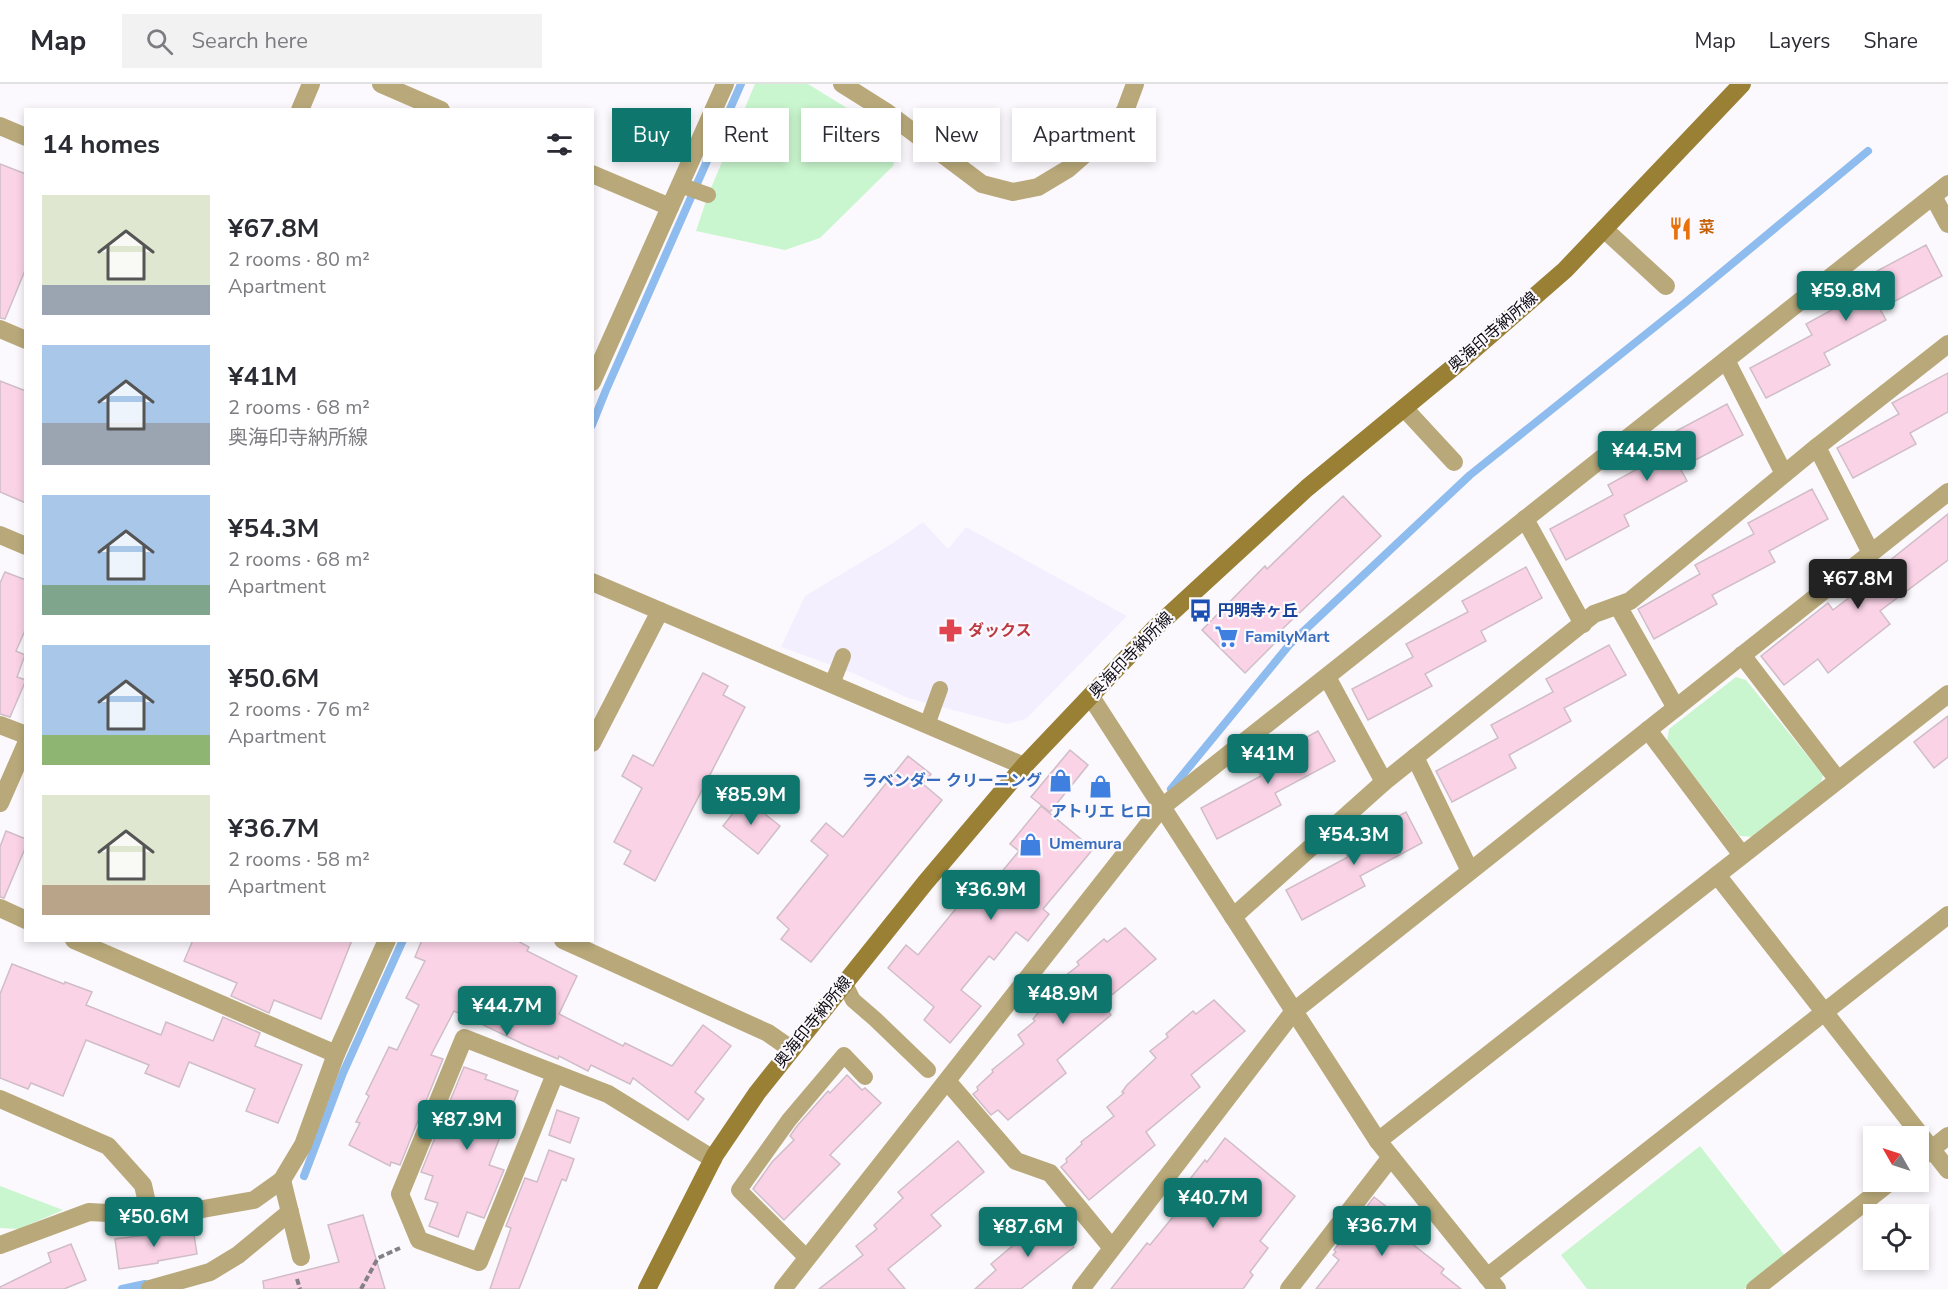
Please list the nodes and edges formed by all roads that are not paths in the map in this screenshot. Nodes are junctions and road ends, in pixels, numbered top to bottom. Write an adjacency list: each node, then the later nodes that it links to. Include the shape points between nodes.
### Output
1 (311, 84): 7 (street)
2 (381, 84): 8 (street)
3 (725, 84): 12 (street)
4 (842, 84): 5 (street, via 885,111 982,184 1013,192 1038,187 1068,169 1093,147 1125,111)
5 (1135, 84)
6 (1742, 84): 18 (main road, 奥海印寺納所線)
7 (301, 108)
8 (436, 108)
9 (0, 126): 10 (street)
10 (24, 136)
11 (594, 175): 16 (street)
12 (680, 184): 14 (lane); 16 (street)
13 (1948, 184): 15 (street)
14 (708, 195)
15 (1933, 196): 17 (street); 23 (street)
16 (670, 207): 24 (street)
17 (1948, 224)
18 (1604, 229): 19 (street); 25 (main road, 奥海印寺納所線, via 1565,270)
19 (1666, 286)
20 (0, 329): 21 (street)
21 (24, 339)
22 (1948, 344): 26 (street)
23 (1726, 360): 28 (street); 30 (street)
24 (594, 378)
25 (1404, 408): 27 (street); 43 (main road, 奥海印寺納所線, via 1307,488 1156,627)
26 (1817, 447): 28 (street); 33 (street)
27 (1454, 462)
28 (1784, 474): 35 (street, via 1630,601)
29 (1948, 492): 33 (street)
30 (1526, 519): 37 (street); 40 (street)
31 (0, 535): 32 (street)
32 (24, 545)
33 (1871, 553): 38 (street)
34 (594, 583): 36 (street)
35 (1618, 606): 37 (street, via 1594,614); 45 (street)
36 (660, 611): 41 (street); 50 (street)
37 (1583, 624): 52 (street)
38 (1742, 655): 45 (street); 54 (street)
39 (843, 656): 41 (lane)
40 (1327, 677): 55 (street); 57 (street)
41 (832, 684): 47 (street)
42 (940, 689): 47 (lane)
43 (1091, 697): 53 (main road, 奥海印寺納所線); 57 (street)
44 (1945, 702): 54 (street)
45 (1676, 708): 48 (street)
46 (0, 725): 49 (street)
47 (927, 725): 53 (street)
48 (1648, 730): 58 (street); 59 (street)
49 (24, 734)
50 (594, 739)
51 (24, 749): 56 (street)
52 (1415, 757): 55 (street); 59 (street)
53 (1024, 766): 68 (main road, 奥海印寺納所線)
54 (1838, 780): 58 (street)
55 (1384, 782): 63 (street)
56 (0, 803)
57 (1162, 807): 63 (street); 76 (street)
58 (1742, 855): 60 (street)
59 (1470, 871): 69 (street)
60 (1717, 875): 70 (street); 80 (street)
61 (0, 908): 64 (street)
62 (1948, 915): 70 (street)
63 (1233, 917): 69 (street)
64 (24, 919)
65 (79, 942): 72 (street)
66 (386, 942): 72 (street)
67 (567, 942): 71 (street, via 768,1033)
68 (844, 982): 71 (main road, 奥海印寺納所線); 73 (lane, via 852,1000)
69 (1294, 1011): 80 (street); 91 (street)
70 (1824, 1012): 78 (street); 94 (street)
71 (791, 1048): 84 (main road, 奥海印寺納所線)
72 (336, 1054): 86 (street, via 303,1145)
73 (927, 1070)
74 (555, 1074): 74 (street, via 464,1038 400,1194 419,1240 479,1262); 84 (street, via 608,1094)
75 (865, 1077): 93 (lane, via 844,1055 789,1120 739,1190)
76 (947, 1081): 91 (street, via 1016,1161 1050,1173); 93 (street)
77 (0, 1099): 89 (street, via 108,1146 143,1185)
78 (1905, 1126)
79 (1948, 1136): 81 (street)
80 (1378, 1141): 82 (street)
81 (1929, 1151)
82 (1391, 1157): 94 (street); 99 (street)
83 (1929, 1157): 85 (street)
84 (713, 1159): 97 (main road, 奥海印寺納所線)
85 (1948, 1170)
86 (282, 1180): 88 (street); 89 (street, via 254,1200)
87 (1877, 1192): 100 (street)
88 (290, 1212): 92 (street); 96 (street, via 238,1256 210,1272)
89 (150, 1216): 90 (street, via 89,1212)
90 (0, 1245)
91 (1112, 1248): 98 (street)
92 (301, 1257)
93 (807, 1258): 95 (street)
94 (1494, 1286)
95 (784, 1288)
96 (150, 1289)
97 (646, 1289)
98 (1081, 1289)
99 (1289, 1289)
100 (1755, 1289)

